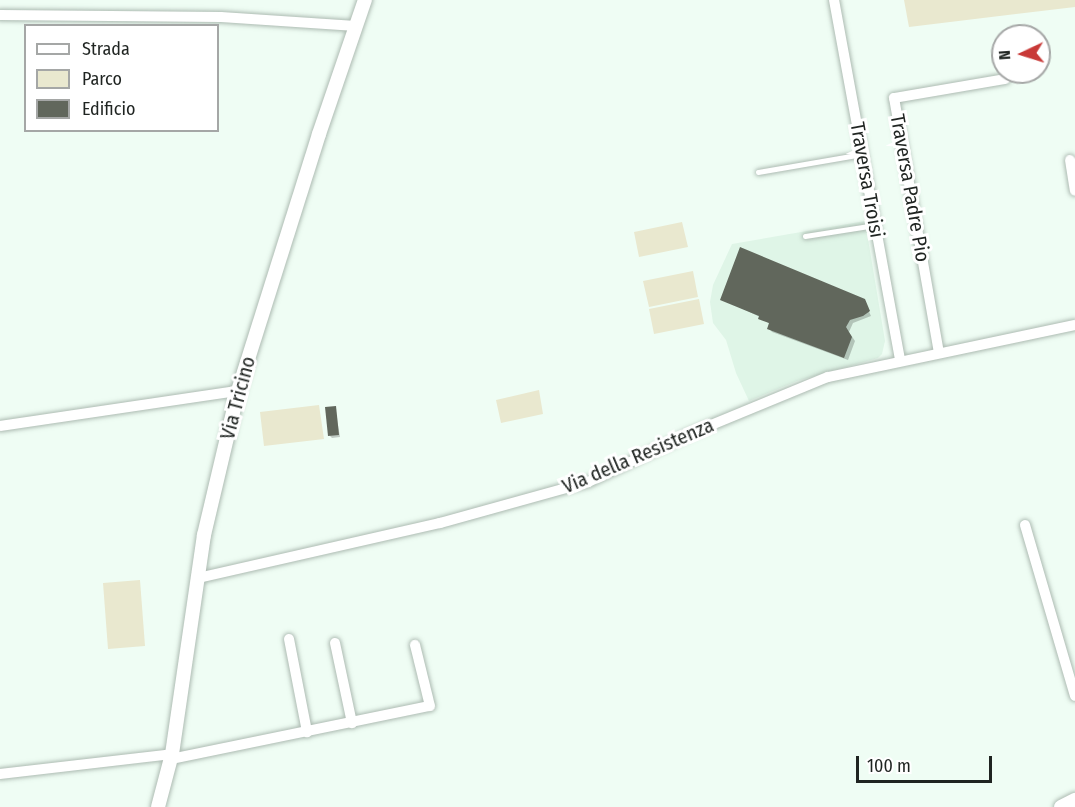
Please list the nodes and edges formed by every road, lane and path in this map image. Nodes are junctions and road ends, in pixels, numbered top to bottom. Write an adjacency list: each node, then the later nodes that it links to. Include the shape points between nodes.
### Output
1 (365, 0): 4 (street, Via Tricino)
2 (834, 0): 6 (street, Traversa Troisi)
3 (0, 15): 4 (street, via 222,16)
4 (356, 26): 15 (street, Via Tricino)
5 (991, 81): 13 (street, Traversa Padre Pio, via 894,98)
6 (862, 154): 8 (lane); 10 (street, Traversa Troisi)
7 (1070, 160): 9 (street)
8 (758, 172)
9 (1075, 191)
10 (875, 225): 11 (lane); 14 (street, Traversa Troisi)
11 (805, 236)
12 (1075, 325): 13 (street, Via della Resistenza)
13 (939, 353): 14 (street, Via della Resistenza)
14 (900, 361): 18 (street, Via della Resistenza, via 817,381 687,435 588,482 440,523)
15 (238, 391): 16 (street); 18 (street, Via Tricino)
16 (0, 426)
17 (1025, 525): 22 (street)
18 (198, 578): 25 (street, Via Tricino)
19 (289, 639): 24 (street)
20 (335, 643): 23 (street)
21 (415, 645): 23 (street, via 430,706)
22 (1075, 696)
23 (352, 723): 24 (street)
24 (307, 732): 25 (street)
25 (172, 757): 26 (street); 28 (street, Via Tricino)
26 (0, 774)
27 (1075, 800): 29 (street)
28 (158, 807)
29 (1060, 807)

